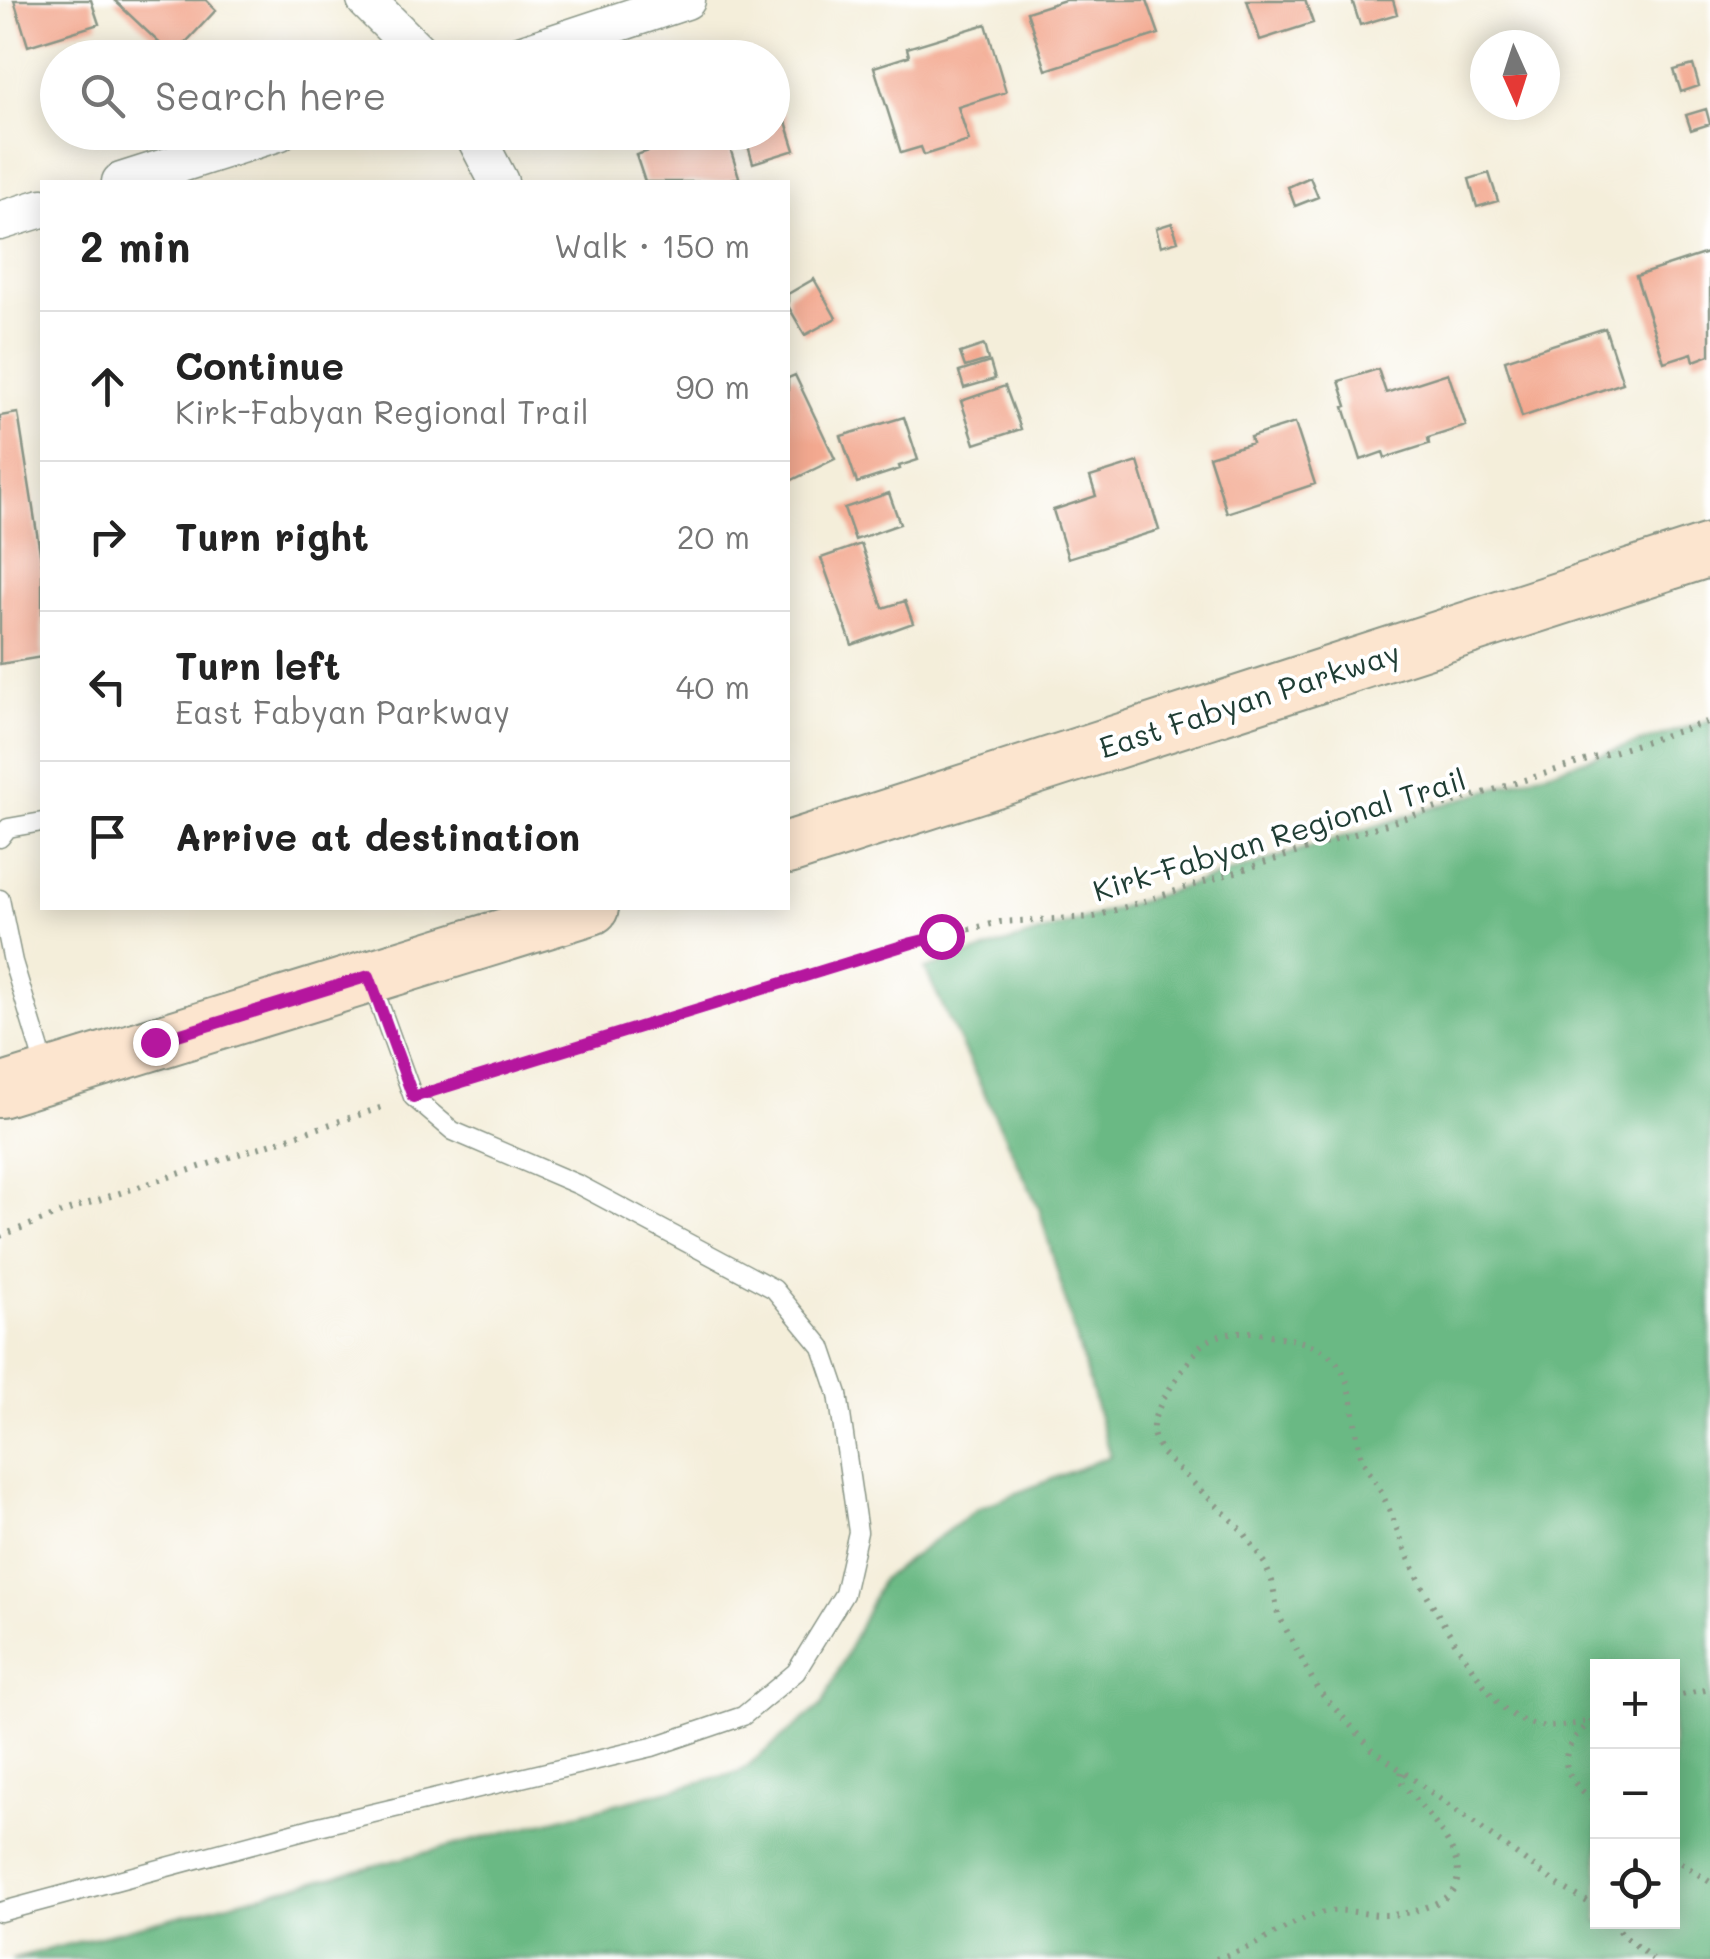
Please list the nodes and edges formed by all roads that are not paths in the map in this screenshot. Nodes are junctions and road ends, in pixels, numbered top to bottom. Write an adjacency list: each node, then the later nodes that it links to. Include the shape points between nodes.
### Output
1 (366, 0): 3 (street)
2 (686, 0): 4 (street)
3 (406, 40)
4 (565, 40)
5 (222, 150): 7 (street)
6 (482, 150): 8 (street)
7 (128, 180)
8 (497, 180)
9 (40, 209): 10 (street)
10 (0, 222)
11 (1710, 550): 14 (main road, East Fabyan Parkway)
12 (40, 822): 13 (lane, via 8,828)
13 (0, 838)
14 (790, 847)
15 (0, 899): 18 (lane)
16 (585, 910): 17 (main road)
17 (369, 976): 18 (main road); 19 (lane, via 413,1097 453,1131 579,1185 774,1290 822,1347 838,1394 858,1532 844,1594 796,1672 742,1716 652,1747 319,1826)
18 (24, 1083)
19 (0, 1912)

